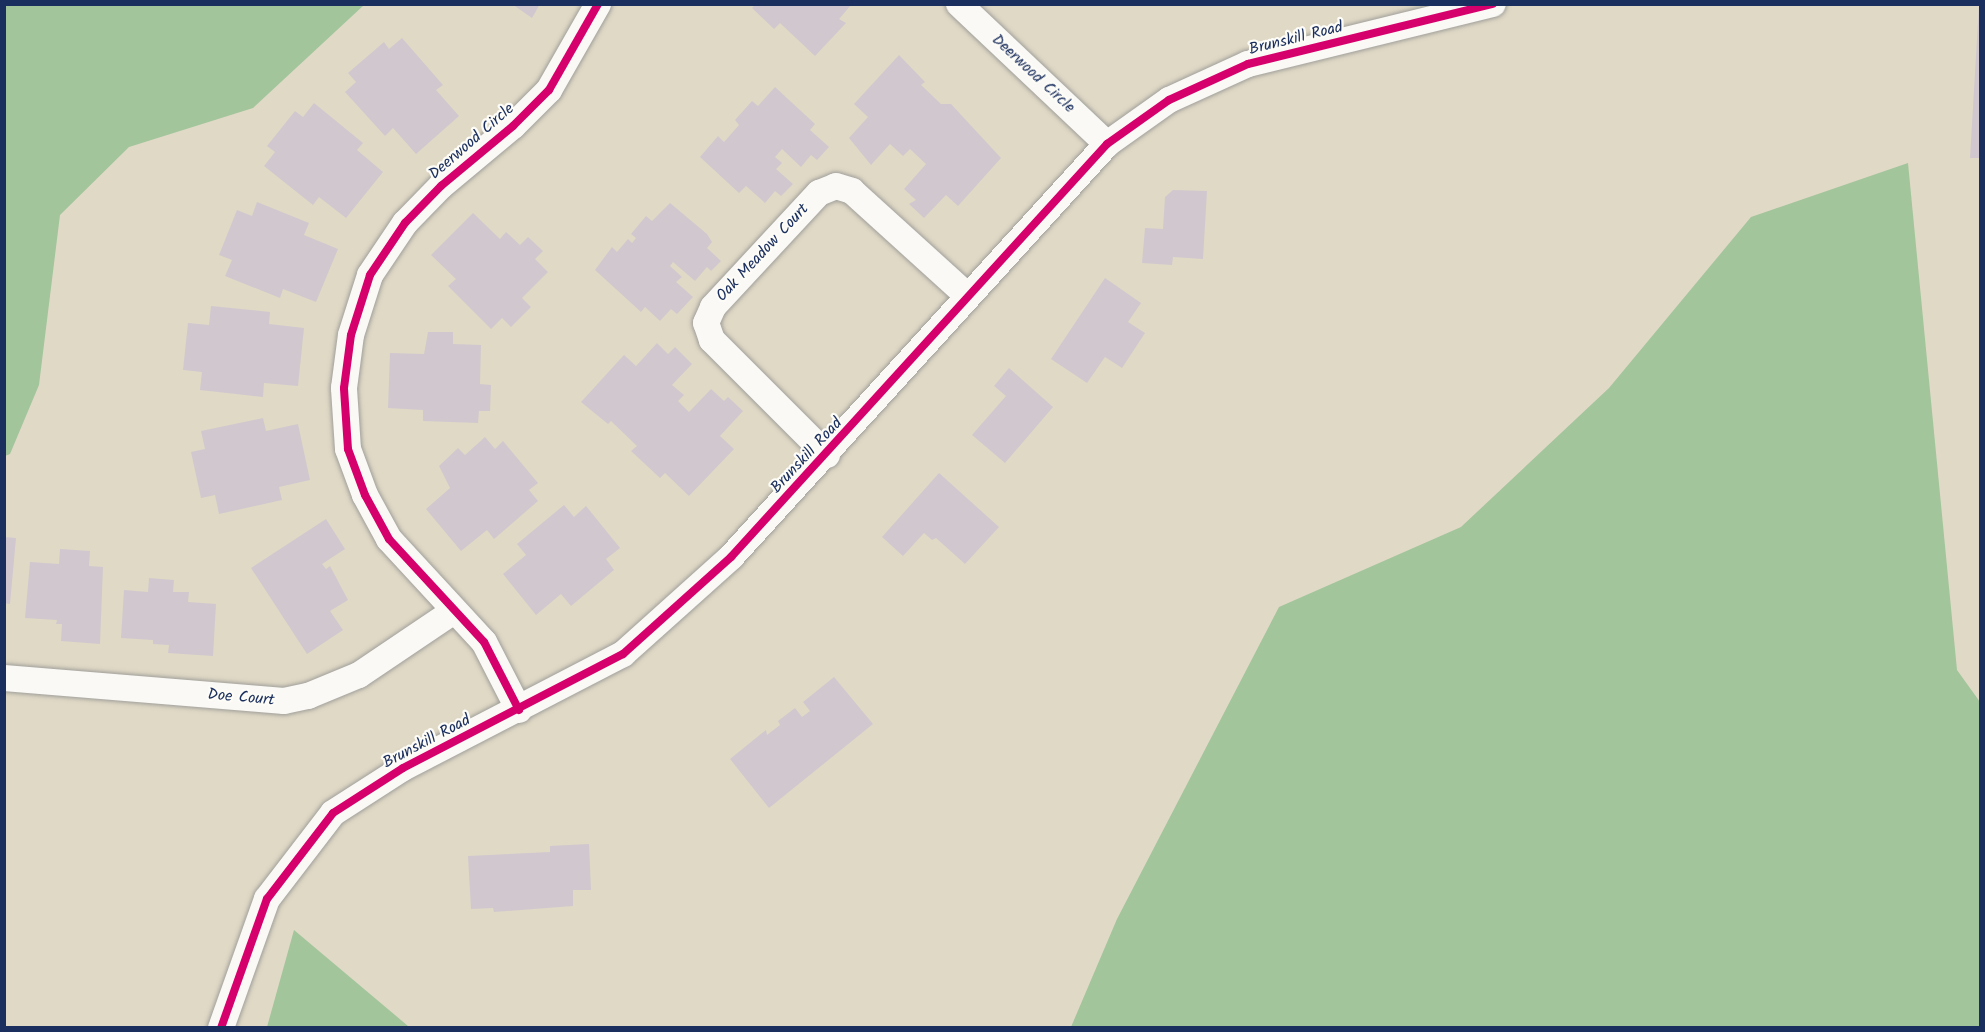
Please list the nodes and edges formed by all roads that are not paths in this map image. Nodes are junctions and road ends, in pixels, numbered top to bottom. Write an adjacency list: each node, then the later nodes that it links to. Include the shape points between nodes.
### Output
1 (598, 4): 7 (street, Deerwood Circle, via 549,90 405,223 370,275 351,336 344,388 348,449 389,539)
2 (959, 4): 4 (street, Deerwood Circle)
3 (1493, 4): 4 (street, Brunskill Road, via 1248,64 1169,100)
4 (1107, 144): 5 (street, Brunskill Road)
5 (968, 296): 6 (street, Brunskill Road); 6 (street, Oak Meadow Court, via 852,191 836,186 819,194 713,307 706,323 712,340)
6 (827, 455): 9 (street, Brunskill Road, via 731,557 623,654)
7 (454, 611): 8 (street, Doe Court, via 359,675 308,696 284,701); 9 (street, Deerwood Circle, via 484,642)
8 (4, 678)
9 (519, 710): 10 (street, Brunskill Road, via 403,768 333,813 267,899)
10 (222, 1028)

